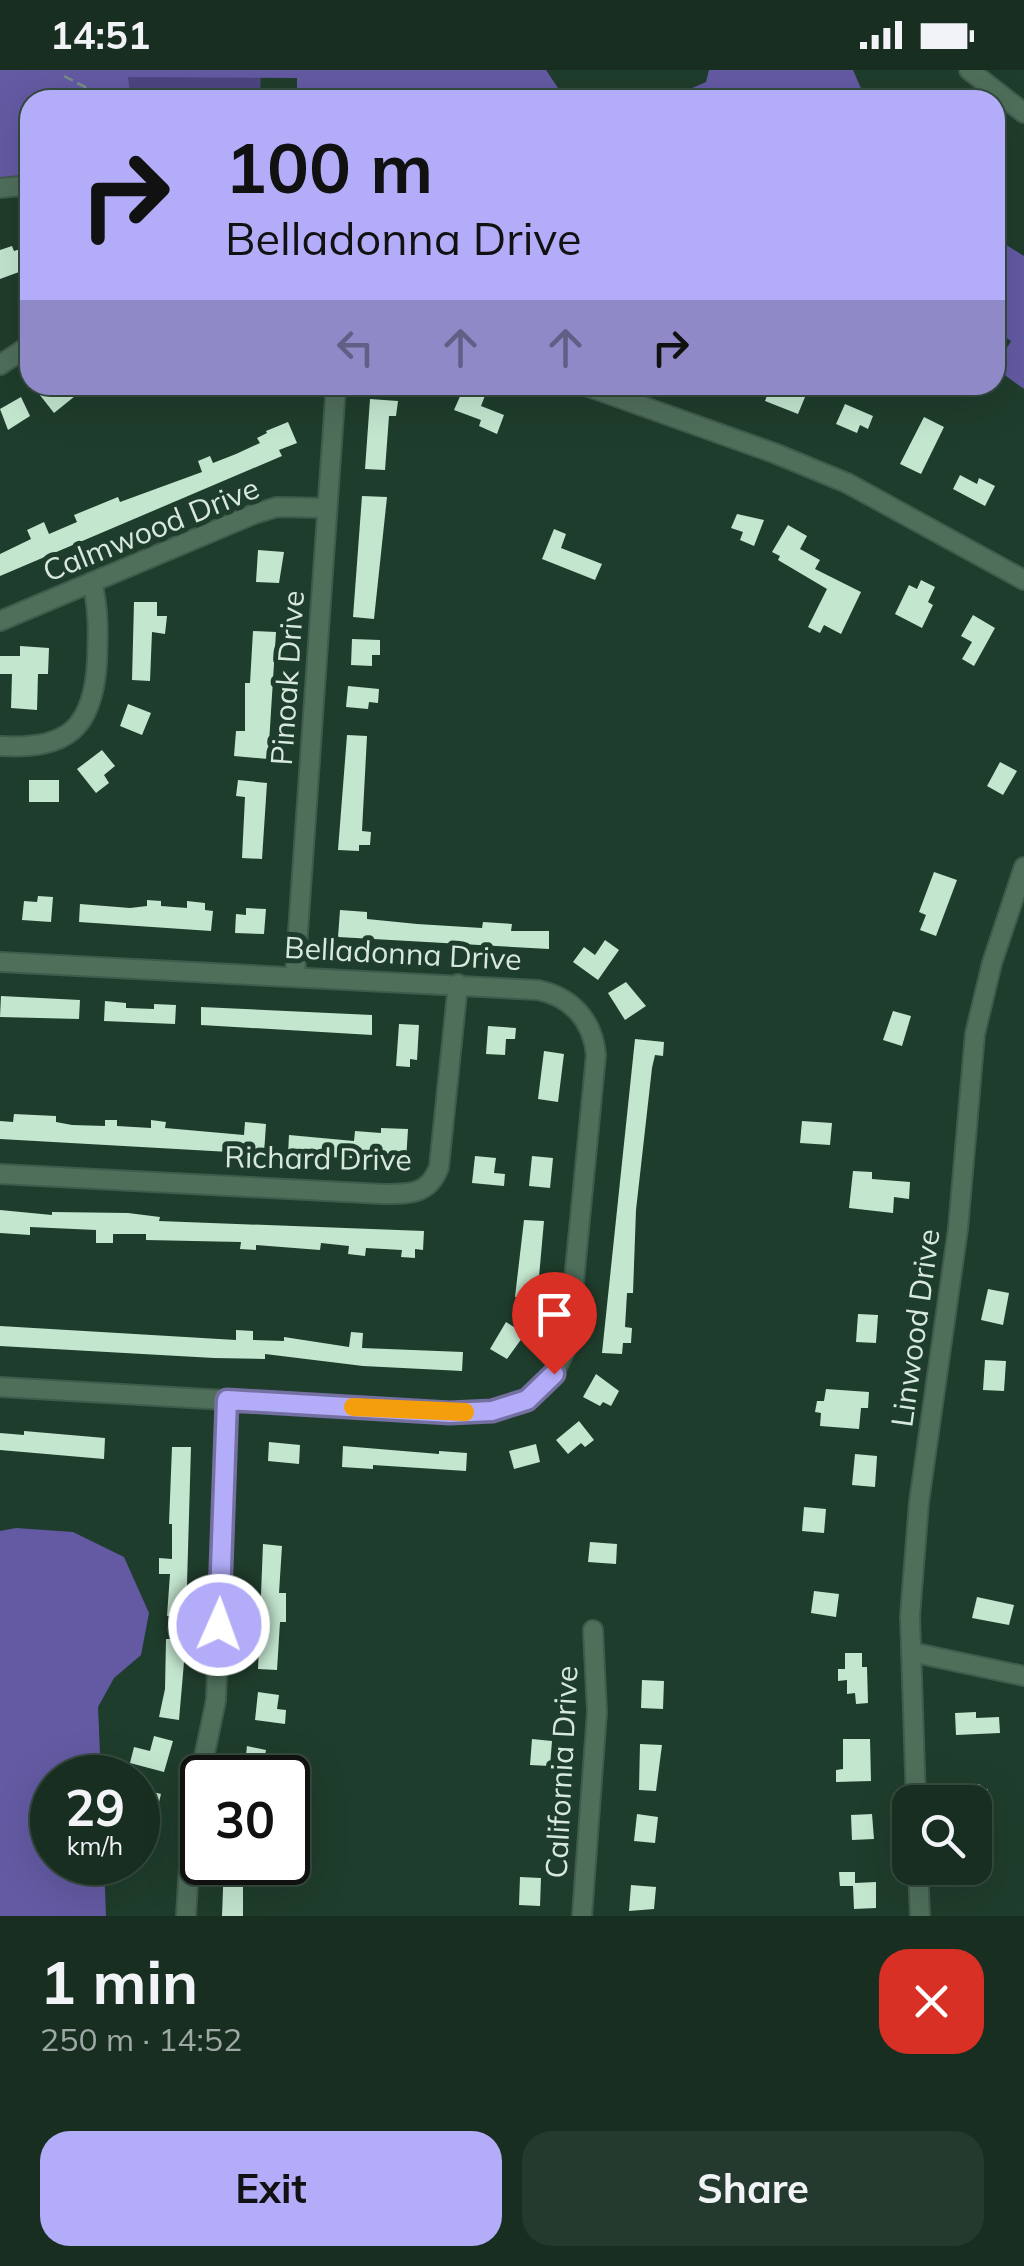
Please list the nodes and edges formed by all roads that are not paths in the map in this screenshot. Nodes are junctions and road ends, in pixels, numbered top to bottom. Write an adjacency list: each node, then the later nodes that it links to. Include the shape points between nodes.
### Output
1 (970, 70): 2 (street)
2 (995, 90)
3 (335, 395): 5 (street, Pinoak Drive)
4 (611, 395): 6 (street, via 847,483)
5 (327, 508): 7 (street, Calmwood Drive, via 277,506); 12 (street, Pinoak Drive)
6 (1024, 580)
7 (92, 582): 8 (street, Calmwood Drive); 9 (street, via 99,618 96,688 86,714 54,742)
8 (0, 621)
9 (0, 746)
10 (1024, 868): 18 (street, Linwood Drive, via 974,1034 958,1229 916,1539)
11 (0, 962): 12 (street, Belladonna Drive)
12 (295, 975): 13 (street, Belladonna Drive)
13 (458, 984): 14 (street, Richard Drive, via 439,1168 423,1191); 16 (street, Belladonna Drive, via 548,992 569,1002 592,1032 596,1070 572,1318 554,1374 527,1400 492,1411)
14 (0, 1174)
15 (0, 1387): 16 (street, Belladonna Drive)
16 (227, 1400): 22 (street, via 216,1700 192,1816)
17 (594, 1630): 23 (street, California Drive, via 594,1768)
18 (911, 1652): 19 (street); 20 (street, Linwood Drive)
19 (1024, 1676)
20 (915, 1785)
21 (919, 1885): 24 (street)
22 (186, 1916)
23 (582, 1916)
24 (920, 1916)

